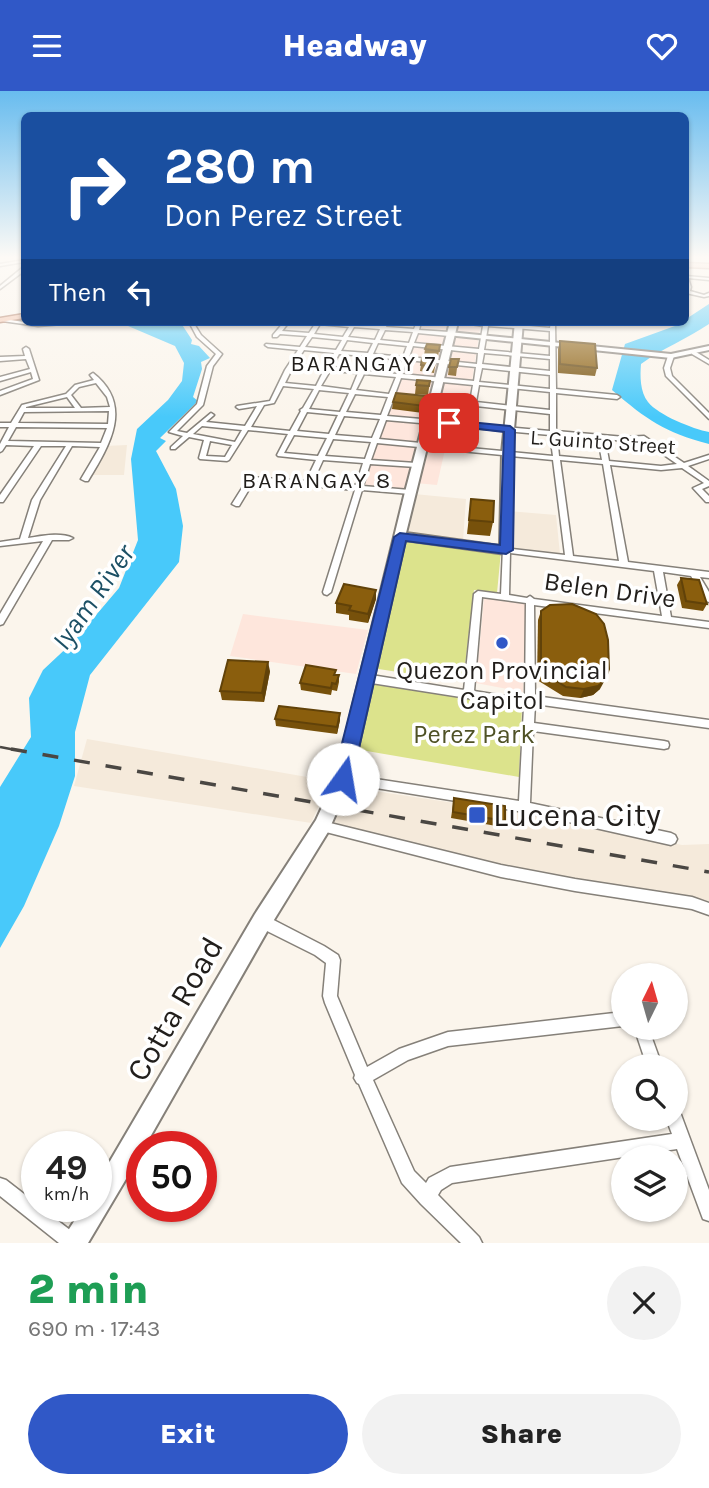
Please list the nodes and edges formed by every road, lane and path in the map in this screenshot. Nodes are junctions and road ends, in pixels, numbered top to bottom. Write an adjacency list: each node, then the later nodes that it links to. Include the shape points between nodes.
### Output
1 (21, 317): 2 (main road)
2 (3, 322): 3 (street)
3 (21, 323)
4 (192, 326): 87 (street, via 219,354 210,366 200,405 172,432)
5 (283, 326): 18 (street)
6 (316, 326): 20 (street)
7 (352, 326): 22 (street)
8 (384, 326): 24 (street)
9 (389, 326): 17 (street)
10 (417, 326): 17 (street)
11 (452, 326): 19 (main road, Cotta Road)
12 (485, 326): 21 (street)
13 (519, 326): 23 (main road)
14 (530, 326): 16 (street)
15 (552, 326): 16 (street)
16 (552, 330): 25 (street)
17 (415, 331): 19 (street); 26 (street)
18 (278, 332): 20 (street); 27 (street, via 268,345)
19 (449, 334): 21 (street); 28 (main road, Cotta Road)
20 (310, 335): 22 (street); 27 (street)
21 (483, 337): 23 (street); 31 (street)
22 (343, 338): 24 (street); 32 (street)
23 (517, 340): 25 (street); 34 (main road)
24 (376, 341): 26 (street); 35 (street)
25 (553, 343): 36 (street); 38 (street)
26 (410, 345): 28 (street); 40 (street)
27 (301, 348): 32 (street); 43 (street)
28 (445, 348): 31 (street); 41 (main road, Cotta Road)
29 (709, 348): 33 (street)
30 (26, 349): 37 (street)
31 (480, 351): 34 (street); 44 (street)
32 (336, 352): 35 (street); 45 (street)
33 (694, 353): 36 (street); 42 (street)
34 (516, 354): 38 (street); 47 (main road)
35 (370, 355): 40 (street); 48 (street)
36 (671, 356): 76 (street, via 669,376)
37 (29, 357): 39 (street); 46 (street)
38 (552, 358): 49 (street)
39 (0, 359)
40 (404, 359): 41 (street); 50 (street)
41 (442, 362): 44 (street); 52 (main road, Cotta Road)
42 (709, 362)
43 (292, 365): 45 (street); 54 (street)
44 (478, 366): 47 (street); 53 (street)
45 (327, 368): 48 (street); 55 (street)
46 (33, 369): 51 (street); 59 (street, via 36,380)
47 (514, 370): 49 (street); 56 (main road)
48 (362, 371): 50 (street); 57 (street)
49 (552, 373): 58 (street)
50 (398, 375): 52 (street); 61 (street)
51 (0, 379)
52 (438, 380): 53 (street); 63 (main road, Cotta Road)
53 (475, 383): 56 (street); 65 (street)
54 (281, 384): 55 (street); 64 (street, via 272,401)
55 (315, 387): 57 (street); 71 (street)
56 (513, 387): 58 (street); 68 (main road)
57 (352, 391): 61 (street); 73 (street)
58 (553, 392): 62 (street); 72 (street)
59 (0, 393)
60 (68, 395): 67 (street); 69 (street); 70 (street, via 95,378 111,398)
61 (391, 396): 63 (street); 75 (street)
62 (617, 397)
63 (433, 400): 65 (street); 77 (main road, Cotta Road)
64 (262, 404): 66 (street); 83 (street)
65 (472, 404): 68 (street); 81 (street)
66 (239, 407)
67 (23, 408): 69 (street); 80 (street)
68 (512, 408): 72 (street); 84 (main road)
69 (79, 409): 70 (street)
70 (112, 409): 82 (street)
71 (303, 410): 73 (street); 85 (street)
72 (553, 412): 86 (street)
73 (341, 413): 75 (street); 88 (street)
74 (211, 415): 78 (street)
75 (383, 417): 77 (street); 91 (street)
76 (709, 417)
77 (428, 421): 81 (street); 96 (main road, Cotta Road)
78 (202, 424): 83 (street, L. Guinto Street); 87 (street)
79 (0, 425): 80 (street)
80 (13, 425): 82 (street); 92 (street)
81 (470, 425): 84 (street); 99 (street)
82 (110, 426): 95 (street)
83 (246, 429): 85 (street, L. Guinto Street); 97 (street)
84 (510, 430): 86 (street); 101 (main road)
85 (292, 432): 88 (street, L. Guinto Street); 104 (street, via 280,455)
86 (553, 433): 89 (street); 103 (street)
87 (187, 436): 90 (street); 98 (street)
88 (332, 436): 91 (street, L. Guinto Street); 104 (street)
89 (601, 437): 106 (street); 108 (street, via 642,437)
90 (207, 440): 97 (street); 97 (street, via 202,458 228,459)
91 (375, 440): 96 (street, L. Guinto Street); 105 (street)
92 (5, 443): 93 (street); 100 (street)
93 (38, 445): 94 (street); 114 (street)
94 (70, 445): 95 (street); 120 (street, via 36,500)
95 (103, 445): 109 (street)
96 (422, 445): 99 (street, L. Guinto Street); 107 (main road, Cotta Road)
97 (234, 447)
98 (173, 448)
99 (466, 449): 101 (street, L. Guinto Street)
100 (0, 450)
101 (507, 453): 103 (street, L. Guinto Street); 122 (main road)
102 (709, 457): 108 (street, L. Guinto Street)
103 (555, 458): 106 (street, L. Guinto Street); 123 (street)
104 (321, 459): 105 (street); 110 (street)
105 (366, 462): 107 (street); 112 (street)
106 (603, 462): 108 (street, L. Guinto Street); 124 (street)
107 (416, 465): 113 (main road, Cotta Road)
108 (682, 466): 111 (street)
109 (85, 479)
110 (309, 482): 112 (street); 116 (street, via 252,479)
111 (709, 484): 115 (street, via 697,488)
112 (358, 487): 113 (street); 128 (street)
113 (410, 492): 117 (main road, Cotta Road)
114 (0, 499)
115 (709, 500)
116 (236, 504)
117 (400, 537): 122 (main road); 135 (main road, Cotta Road)
118 (49, 538): 119 (street); 120 (street); 133 (street)
119 (69, 538)
120 (23, 542): 121 (street)
121 (0, 544)
122 (506, 550): 123 (street); 129 (street)
123 (569, 557): 124 (street)
124 (625, 564): 125 (street)
125 (658, 568): 126 (street); 132 (street)
126 (693, 573): 127 (street); 131 (street)
127 (709, 575)
128 (327, 592)
129 (505, 596): 130 (street, Belen Drive); 136 (street, Belen Drive, via 478,594)
130 (530, 599): 132 (street, Belen Drive); 137 (street)
131 (709, 599)
132 (667, 619): 134 (street, Belen Drive)
133 (0, 622)
134 (709, 625)
135 (365, 678): 136 (street); 141 (main road, Cotta Road)
136 (469, 694): 137 (street)
137 (530, 701): 138 (street); 139 (street)
138 (709, 724)
139 (528, 726): 140 (street); 142 (street)
140 (664, 745)
141 (343, 779): 142 (street); 143 (main road, Cotta Road)
142 (524, 807): 144 (street)
143 (323, 826): 145 (street, via 501,871); 146 (main road, Cotta Road)
144 (671, 839)
145 (709, 909)
146 (262, 921): 148 (street, via 333,960 330,996); 154 (main road, Cotta Road)
147 (611, 1020): 148 (street, via 448,1039 404,1054)
148 (362, 1077): 152 (street, via 408,1177)
149 (679, 1131): 150 (street)
150 (682, 1140): 152 (street, via 450,1175 435,1184); 153 (street)
151 (0, 1186): 154 (street)
152 (427, 1198): 155 (street)
153 (709, 1213)
154 (73, 1243)
155 (473, 1243)

